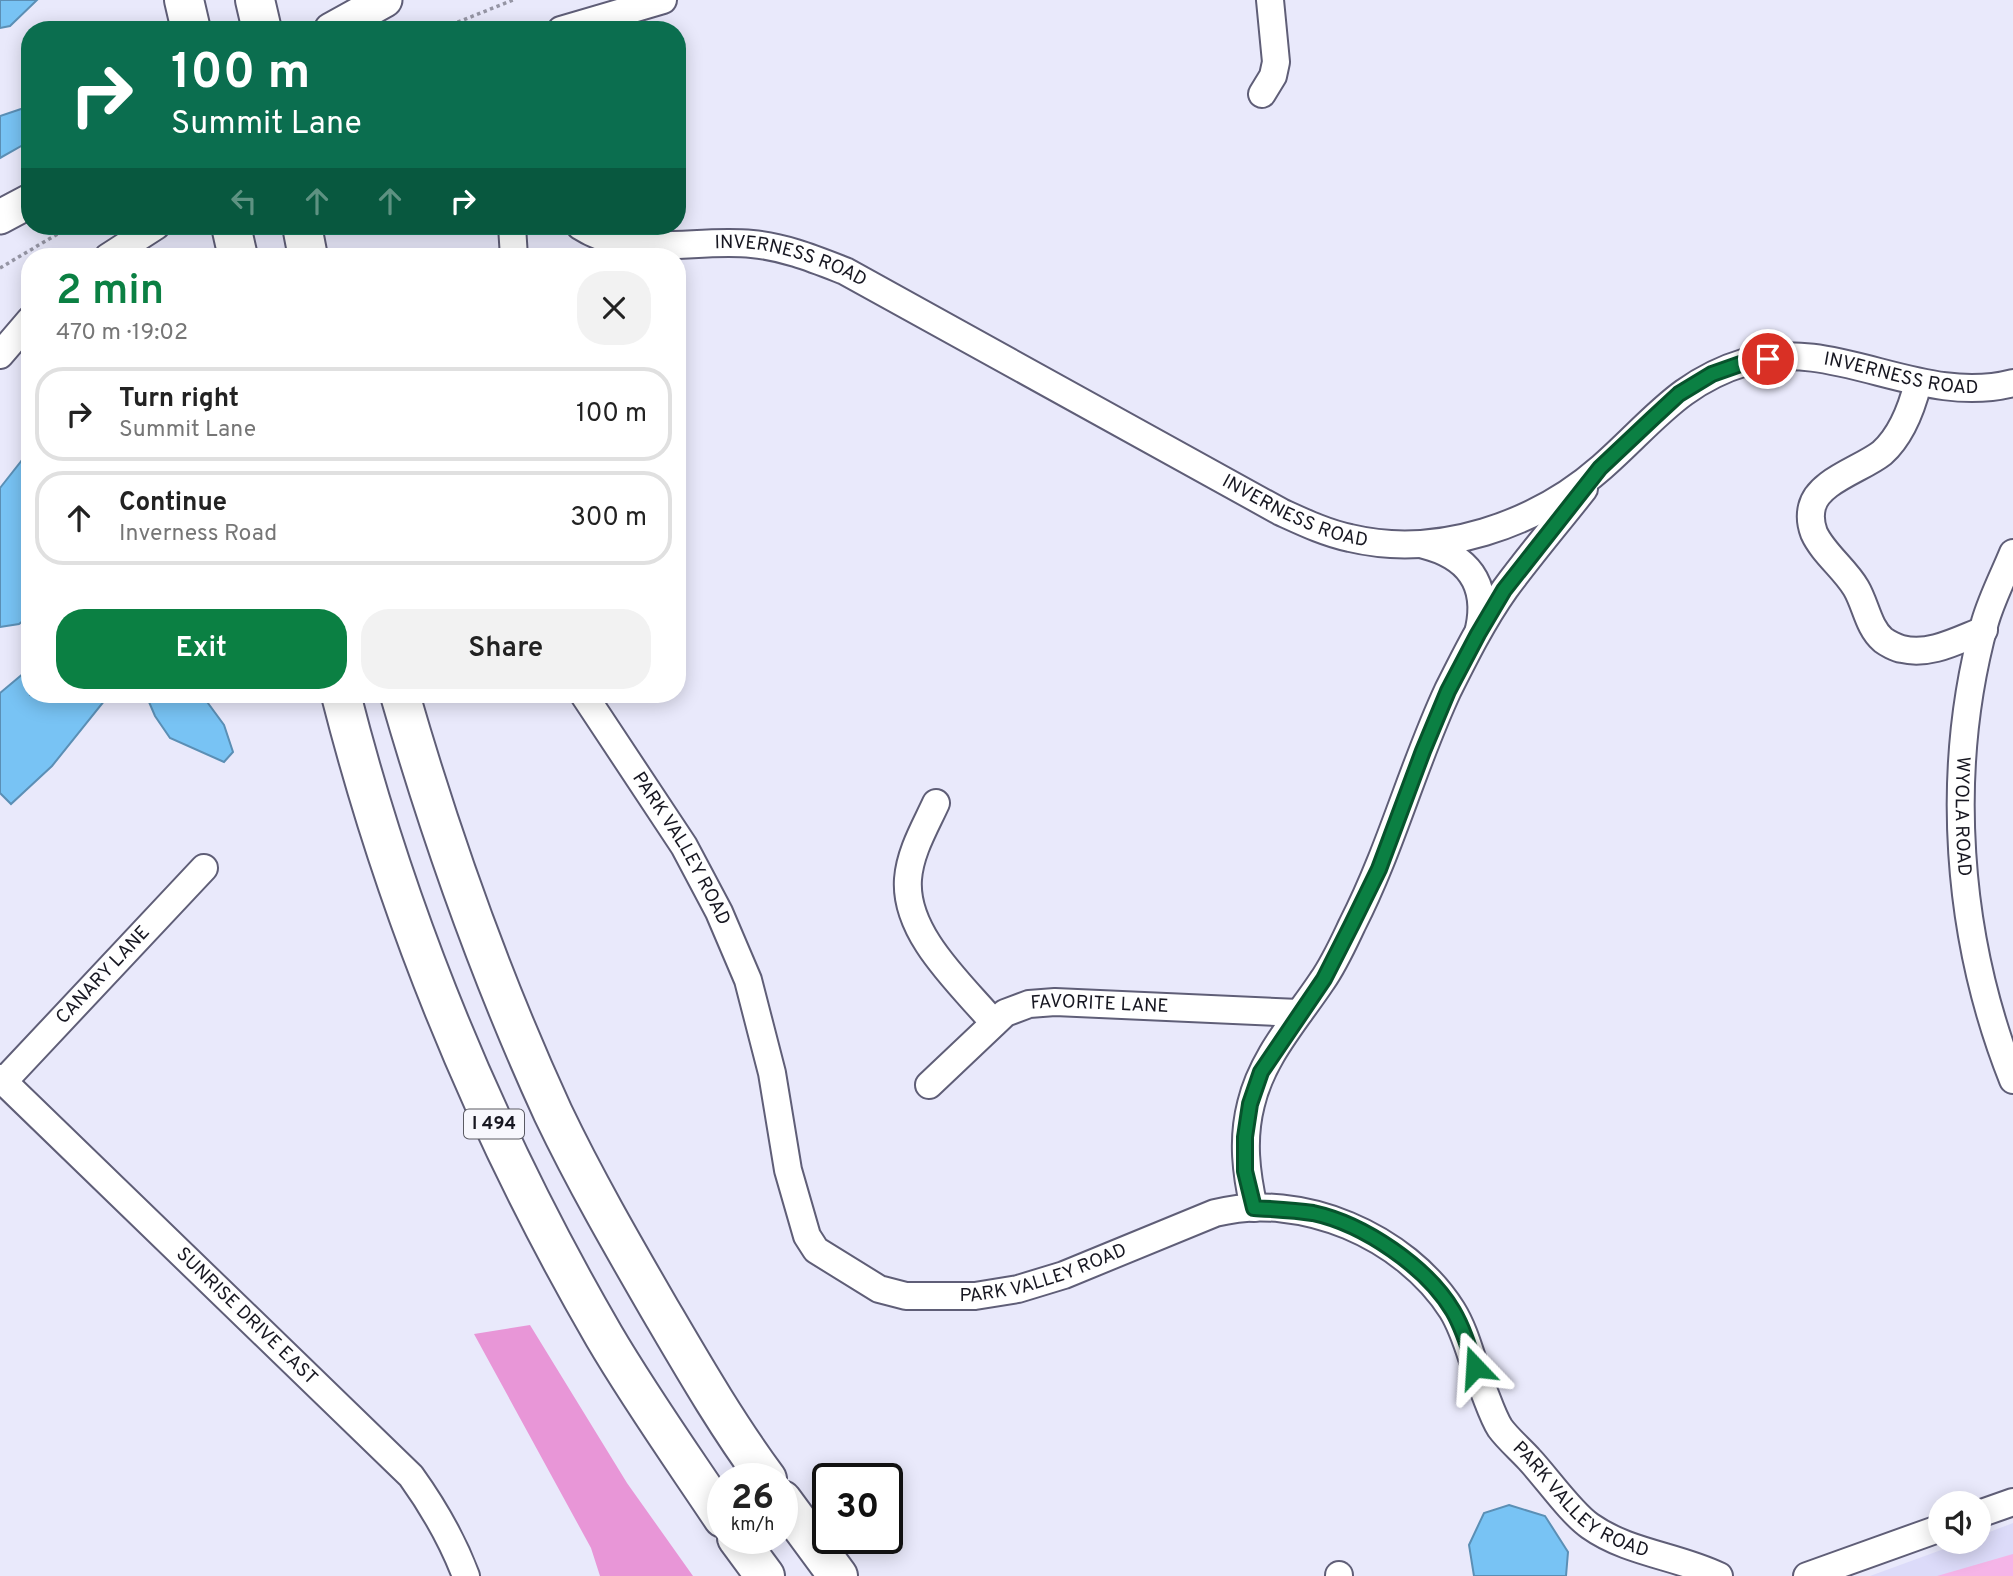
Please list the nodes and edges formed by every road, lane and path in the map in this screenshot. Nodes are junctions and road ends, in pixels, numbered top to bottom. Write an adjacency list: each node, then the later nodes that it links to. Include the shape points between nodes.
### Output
1 (184, 0): 7 (highway)
2 (256, 0): 8 (highway)
3 (385, 0): 9 (main road)
4 (513, 0): 10 (path)
5 (663, 0): 11 (street)
6 (1270, 0): 12 (street, via 1276,62)
7 (189, 21)
8 (260, 21)
9 (347, 21)
10 (460, 21)
11 (592, 21)
12 (1262, 94)
13 (21, 206): 14 (main road)
14 (0, 217)
15 (56, 235): 18 (path)
16 (142, 235): 19 (street)
17 (594, 235): 27 (street, INVERNESS ROAD, via 627,245 754,244 800,253 845,271 1292,517 1350,538)
18 (34, 248)
19 (122, 248)
20 (21, 256): 21 (path)
21 (0, 268)
22 (21, 330): 23 (street)
23 (0, 355)
24 (1917, 383): 25 (street, INVERNESS ROAD, via 1963,388); 26 (street, INVERNESS ROAD, via 1825,358 1749,361 1712,374 1679,394); 29 (street, via 1905,419 1884,451 1822,489 1810,517 1814,534 1857,589 1871,625 1883,640 1900,649 1920,650)
25 (2013, 383)
26 (1600, 468): 27 (street, INVERNESS ROAD, via 1528,515 1487,531); 30 (street, via 1504,590)
27 (1424, 545): 30 (street, via 1461,560 1473,576 1482,615)
28 (2013, 552): 29 (street, WYOLA ROAD)
29 (1983, 630): 39 (street, WYOLA ROAD, via 1963,751 1965,884 1990,1016)
30 (1478, 634): 36 (street, via 1448,691 1379,869 1324,979)
31 (343, 703): 43 (highway, I 494, via 412,926 508,1156 605,1336)
32 (403, 703): 42 (highway, I 494, via 498,986 554,1113 617,1237)
33 (589, 703): 41 (street, PARK VALLEY ROAD, via 684,845 722,918 748,980 772,1073 797,1206 807,1236 825,1258 879,1289 906,1296 975,1296 1064,1275 1215,1213)
34 (936, 803): 37 (street, via 911,862 912,912 928,943)
35 (204, 868): 38 (street, CANARY LANE)
36 (1299, 1013): 37 (street, FAVORITE LANE, via 1055,1002 1029,1004 1005,1013); 41 (street, via 1261,1072 1250,1104 1245,1171)
37 (994, 1023): 40 (street, FAVORITE LANE)
38 (2, 1079): 49 (street, SUNRISE DRIVE EAST, via 411,1476 436,1511)
39 (2013, 1080)
40 (929, 1084)
41 (1254, 1208): 52 (street, PARK VALLEY ROAD, via 1315,1214 1355,1228 1423,1274 1454,1313 1500,1427 1589,1525 1627,1545)
42 (757, 1463)
43 (707, 1493)
44 (2013, 1502): 45 (street)
45 (1991, 1510)
46 (798, 1522): 51 (highway)
47 (1928, 1533): 53 (street)
48 (749, 1554): 50 (highway)
49 (466, 1576)
50 (765, 1576)
51 (838, 1576)
52 (1719, 1576)
53 (1807, 1576)

